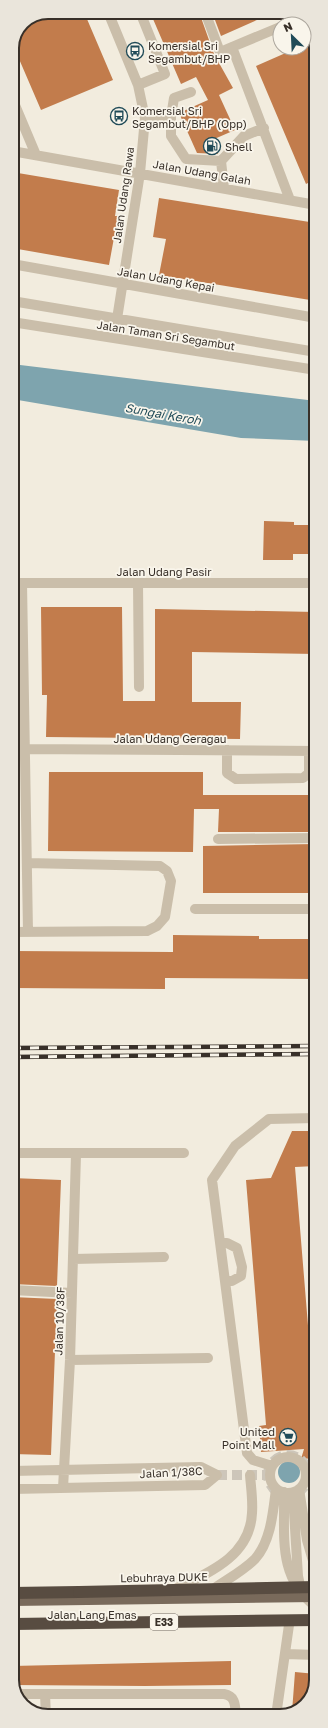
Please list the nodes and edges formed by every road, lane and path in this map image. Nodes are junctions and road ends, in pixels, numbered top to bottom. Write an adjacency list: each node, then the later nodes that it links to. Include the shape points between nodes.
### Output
1 (111, 19): 6 (street, Jalan Udang Rawa)
2 (143, 19): 6 (street, via 165,74)
3 (208, 19): 5 (street, via 220,52)
4 (272, 30): 5 (street)
5 (232, 47): 11 (street)
6 (138, 85): 10 (street, Jalan Udang Rawa)
7 (191, 92): 9 (street, via 174,98)
8 (19, 115): 13 (street)
9 (171, 117): 10 (street); 14 (street, via 171,136 186,159)
10 (145, 118): 15 (street, Jalan Udang Rawa)
11 (264, 128): 14 (street, via 244,136); 17 (street)
12 (19, 152): 13 (street, Jalan Udang Galah)
13 (36, 155): 15 (street, Jalan Udang Galah)
14 (222, 161): 16 (street)
15 (140, 173): 16 (street, Jalan Udang Galah); 20 (street, Jalan Udang Rawa)
16 (224, 188): 17 (street, Jalan Udang Galah)
17 (290, 200): 18 (street, Jalan Udang Galah)
18 (309, 204)
19 (19, 265): 20 (street, Jalan Udang Kepai)
20 (122, 284): 22 (street, Jalan Udang Kepai); 23 (street, Jalan Udang Rawa)
21 (19, 302): 23 (street, Jalan Taman Sri Segambut)
22 (309, 317)
23 (117, 318): 25 (street, Jalan Udang Rawa); 26 (street, Jalan Taman Sri Segambut)
24 (19, 323): 25 (street, Jalan Taman Sri Segambut)
25 (114, 338): 27 (street, Jalan Taman Sri Segambut)
26 (309, 351)
27 (309, 369)
28 (19, 583): 29 (street, Jalan Udang Pasir)
29 (138, 583): 30 (street, Jalan Udang Pasir); 32 (street)
30 (309, 583)
31 (19, 630): 33 (street)
32 (140, 686)
33 (24, 749): 34 (street, Jalan Udang Geragau); 39 (street)
34 (227, 750): 35 (street, Jalan Udang Geragau); 36 (street, via 228,773 236,779 303,778)
35 (309, 751)
36 (309, 773)
37 (309, 838): 38 (street)
38 (218, 840)
39 (27, 863): 43 (street); 43 (street, via 160,866 167,872 170,881 165,917 157,926 147,931)
40 (195, 909): 41 (street)
41 (309, 909)
42 (19, 932): 43 (street)
43 (28, 932)
44 (309, 1118): 48 (street, via 270,1119 235,1146 212,1180)
45 (19, 1153): 47 (street)
46 (184, 1153): 47 (street)
47 (76, 1154): 50 (street, Jalan 10/38F)
48 (220, 1243): 51 (street); 51 (street, via 237,1248 242,1267 241,1276 232,1281)
49 (164, 1257): 50 (street)
50 (73, 1259): 53 (street, Jalan 10/38F)
51 (225, 1281): 56 (street, via 247,1453 253,1460)
52 (19, 1290): 53 (street)
53 (72, 1294): 55 (street, Jalan 10/38F)
54 (208, 1358): 55 (street)
55 (70, 1360): 57 (street, Jalan 10/38F)
56 (272, 1466): 59 (street, via 281,1458 293,1457); 64 (street, via 270,1478)
57 (63, 1471): 58 (street, Jalan 1/38C); 62 (street, Jalan 10/38F); 62 (street, Jalan 1/38C, via 201,1467 217,1475 205,1485)
58 (19, 1472)
59 (309, 1472)
60 (250, 1475): 70 (street, via 251,1519 245,1536 234,1554 215,1569)
61 (309, 1477): 64 (street)
62 (63, 1488): 63 (street, Jalan 1/38C)
63 (19, 1489)
64 (288, 1492): 65 (street); 68 (street); 71 (street, via 271,1521 259,1553 247,1566)
65 (309, 1547)
66 (309, 1587): 67 (highway, Lebuhraya DUKE, bridge)
67 (19, 1593)
68 (303, 1597): 69 (main road, Jalan Lang Emas); 71 (main road, Jalan Lang Emas); 73 (street)
69 (309, 1597)
70 (157, 1598): 71 (main road, Jalan Lang Emas); 72 (main road, Jalan Lang Emas)
71 (201, 1598)
72 (19, 1601)
73 (309, 1602)
74 (309, 1620): 75 (highway, E33)
75 (19, 1625)
76 (19, 1625): 77 (main road, Jalan Lang Emas)
77 (289, 1625): 78 (main road, Jalan Lang Emas); 79 (street)
78 (309, 1625)
79 (286, 1654): 80 (street); 85 (street)
80 (309, 1655)
81 (23, 1694): 82 (street)
82 (45, 1694): 83 (street); 84 (street, via 224,1694 232,1697)
83 (46, 1709)
84 (235, 1709)
85 (277, 1709)

